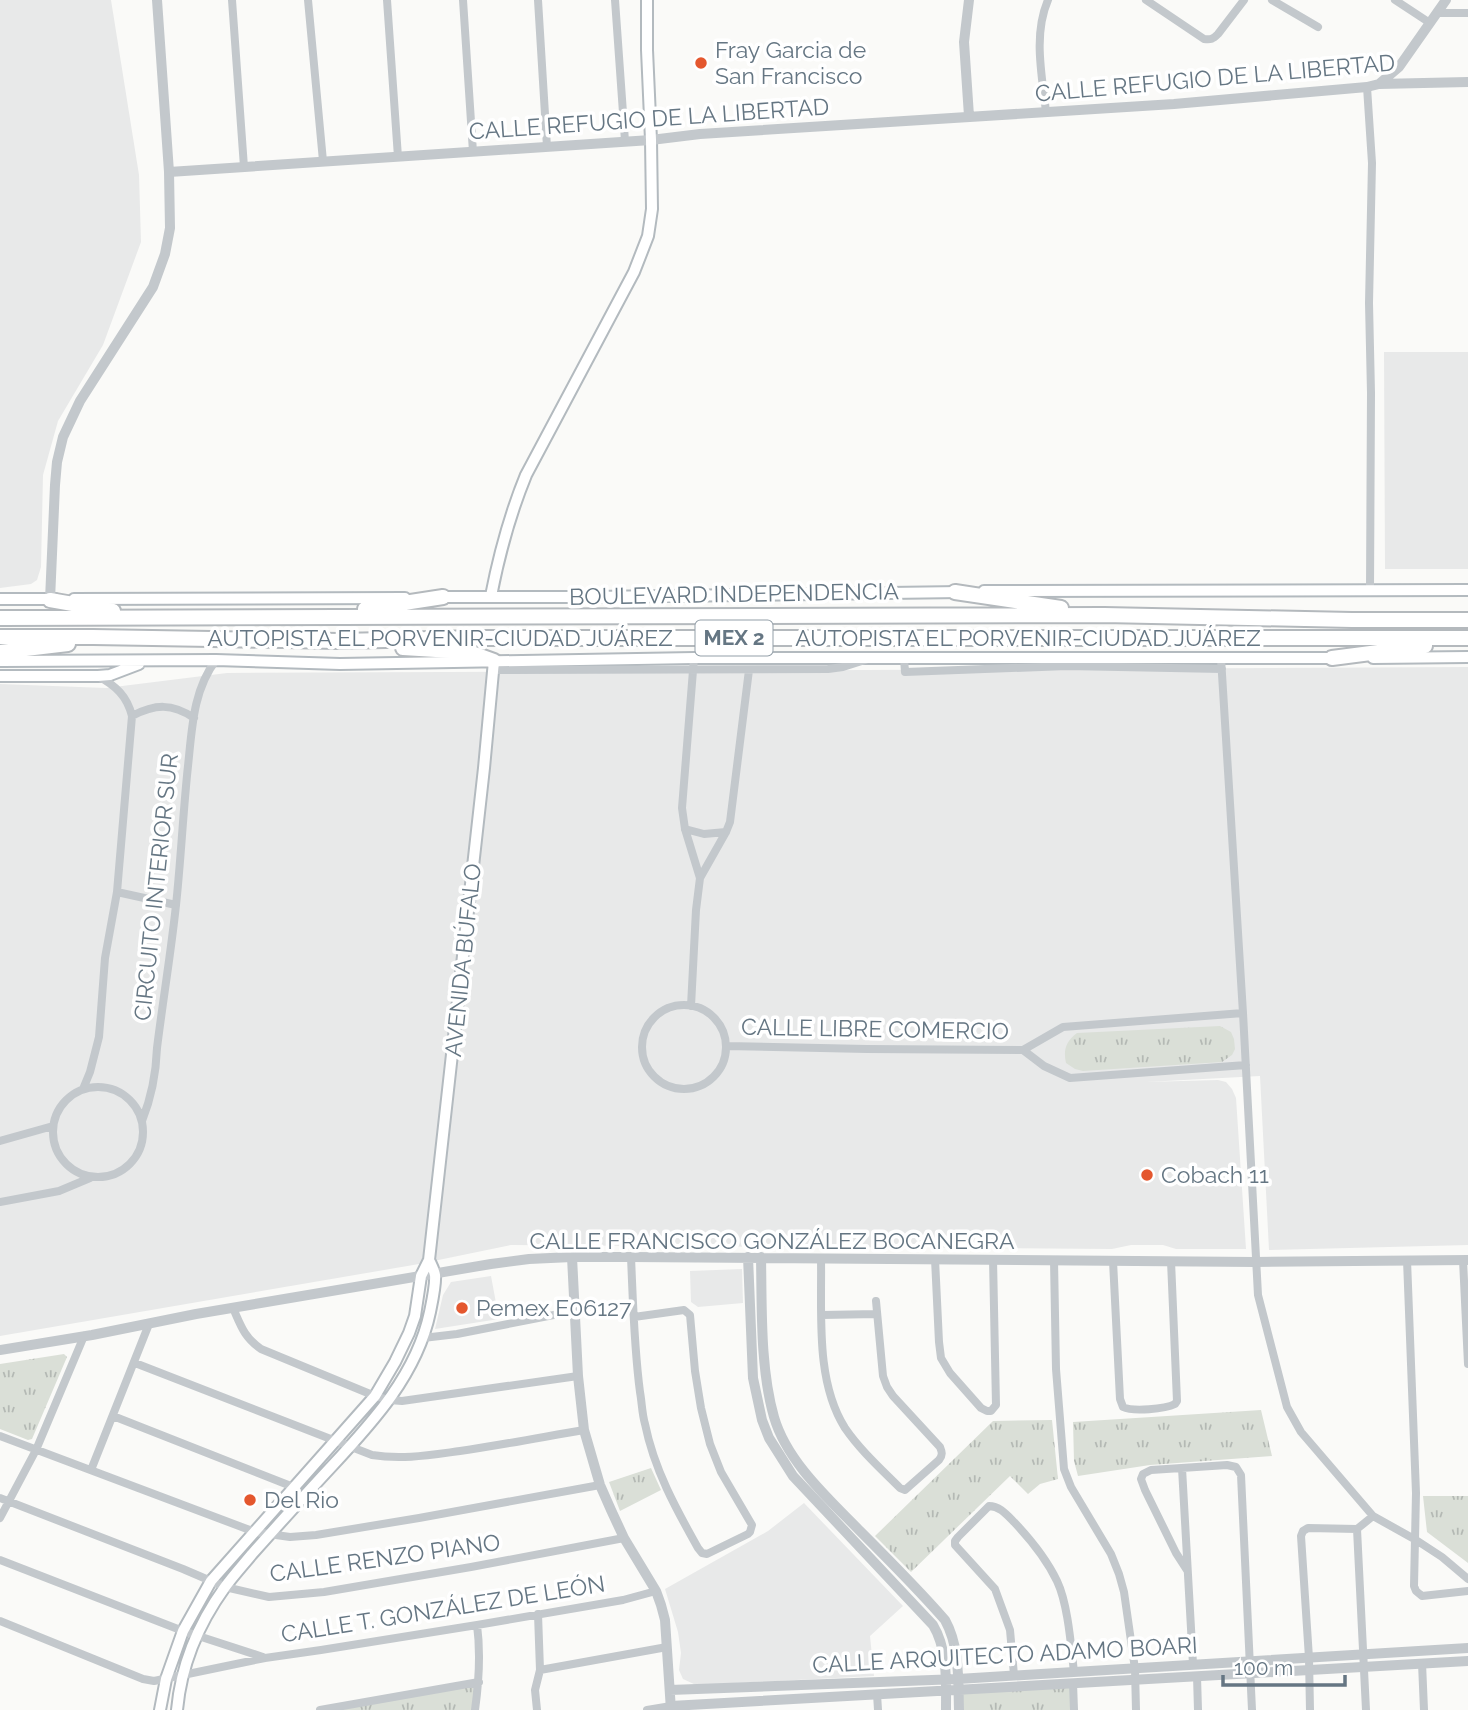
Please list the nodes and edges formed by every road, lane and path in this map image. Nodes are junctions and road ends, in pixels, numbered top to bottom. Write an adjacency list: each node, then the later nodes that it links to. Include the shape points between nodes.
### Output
1 (157, 0): 32 (street)
2 (232, 0): 31 (street)
3 (308, 0): 30 (street)
4 (387, 0): 29 (street)
5 (463, 0): 28 (street)
6 (538, 0): 27 (street)
7 (615, 0): 26 (street)
8 (647, 0): 25 (main road)
9 (969, 0): 24 (street, via 964,42)
10 (1048, 0): 23 (street, via 1040,41)
11 (1146, 0): 12 (street, via 1209,40)
12 (1244, 0)
13 (1272, 0): 19 (street)
14 (1395, 0): 18 (street)
15 (1446, 0): 16 (street)
16 (1437, 13): 17 (street); 18 (street)
17 (1468, 13)
18 (1430, 23): 21 (street, via 1399,67)
19 (1318, 27)
20 (1468, 82): 21 (street, CALLE REFUGIO DE LA LIBERTAD)
21 (1379, 84): 22 (street, CALLE REFUGIO DE LA LIBERTAD)
22 (1367, 87): 23 (street, CALLE REFUGIO DE LA LIBERTAD); 33 (street, via 1372,163)
23 (1046, 112): 24 (street, CALLE REFUGIO DE LA LIBERTAD)
24 (969, 116): 25 (street, CALLE REFUGIO DE LA LIBERTAD)
25 (651, 140): 26 (street, CALLE REFUGIO DE LA LIBERTAD); 36 (main road, via 652,209 641,256 526,475)
26 (625, 141): 27 (street, CALLE REFUGIO DE LA LIBERTAD)
27 (547, 147): 28 (street, CALLE REFUGIO DE LA LIBERTAD)
28 (473, 152): 29 (street, CALLE REFUGIO DE LA LIBERTAD)
29 (398, 157): 30 (street, CALLE REFUGIO DE LA LIBERTAD)
30 (323, 162): 31 (street, CALLE REFUGIO DE LA LIBERTAD)
31 (244, 167): 32 (street, CALLE REFUGIO DE LA LIBERTAD)
32 (169, 172): 39 (street, via 170,228 160,271 80,401 60,449)
33 (1370, 590): 34 (main road, BOULEVARD INDEPENDENCIA); 35 (main road, BOULEVARD INDEPENDENCIA)
34 (1468, 590)
35 (955, 592): 36 (main road, BOULEVARD INDEPENDENCIA); 40 (highway)
36 (491, 596): 37 (main road, BOULEVARD INDEPENDENCIA)
37 (443, 597): 39 (main road, BOULEVARD INDEPENDENCIA); 42 (highway)
38 (0, 599): 39 (main road, BOULEVARD INDEPENDENCIA)
39 (50, 600): 41 (highway)
40 (1104, 615): 42 (highway, MEX 2); 44 (highway, MEX 2)
41 (149, 617): 42 (highway, MEX 2); 43 (highway, MEX 2)
42 (317, 617)
43 (0, 618)
44 (1468, 620)
45 (0, 637): 46 (highway, AUTOPISTA EL PORVENIR-CIUDAD JUÁREZ / MEX 2)
46 (93, 637): 48 (highway, AUTOPISTA EL PORVENIR-CIUDAD JUÁREZ / MEX 2); 49 (highway)
47 (1468, 639): 48 (highway, AUTOPISTA EL PORVENIR-CIUDAD JUÁREZ / MEX 2); 54 (highway)
48 (339, 641): 61 (highway, via 469,652)
49 (0, 652)
50 (1468, 657): 54 (main road)
51 (694, 658): 59 (main road); 62 (main road); 63 (street)
52 (871, 658): 53 (main road); 59 (main road); 64 (street, via 828,669)
53 (904, 658): 58 (main road); 58 (street, via 905,672)
54 (1332, 658): 60 (main road)
55 (148, 660): 56 (main road); 57 (main road); 66 (main road)
56 (216, 660): 61 (main road); 68 (street, CIRCUITO INTERIOR SUR, via 199,689)
57 (0, 662)
58 (1094, 662): 60 (main road)
59 (727, 664): 63 (street); 64 (street)
60 (1222, 664): 75 (street)
61 (494, 665): 62 (main road); 92 (main road, AVENIDA BÚFALO)
62 (535, 665): 63 (street)
63 (693, 670): 69 (street, via 682,808)
64 (749, 670): 70 (street)
65 (0, 676): 66 (main road)
66 (98, 676): 67 (street, via 124,695)
67 (132, 716): 68 (street, via 159,706); 72 (street, CIRCUITO INTERIOR SUR)
68 (194, 719): 73 (street, CIRCUITO INTERIOR SUR)
69 (685, 829): 70 (street, via 704,834); 71 (street)
70 (726, 832): 71 (street)
71 (700, 878): 74 (street)
72 (117, 892): 73 (street); 79 (street, CIRCUITO INTERIOR SUR, via 105,958 99,1037)
73 (176, 905): 80 (street, CIRCUITO INTERIOR SUR, via 153,1087)
74 (691, 1006): 76 (street, via 715,1019); 76 (street, via 663,1011 645,1031 643,1055 653,1075 679,1089 700,1086 717,1073)
75 (1243, 1013): 77 (street, CALLE LIBRE COMERCIO, via 1063,1027); 78 (street)
76 (726, 1046): 77 (street, CALLE LIBRE COMERCIO)
77 (1023, 1050): 78 (street, CALLE LIBRE COMERCIO, via 1070,1078)
78 (1245, 1065): 98 (street)
79 (83, 1089): 80 (street, via 120,1092); 81 (street, via 63,1103)
80 (142, 1121): 83 (street, via 143,1141 135,1160 109,1177)
81 (53, 1126): 82 (street); 83 (street, via 53,1139 64,1162)
82 (0, 1140)
83 (90, 1178): 84 (street, via 59,1191)
84 (0, 1202)
85 (572, 1257): 86 (street, CALLE FRANCISCO GONZÁLEZ BOCANEGRA); 99 (street, CALLE FRANCISCO GONZÁLEZ BOCANEGRA); 103 (street)
86 (631, 1257): 87 (street, CALLE FRANCISCO GONZÁLEZ BOCANEGRA); 106 (street)
87 (748, 1257): 88 (street, CALLE FRANCISCO GONZÁLEZ BOCANEGRA); 118 (street, via 752,1368)
88 (761, 1258): 89 (street, CALLE FRANCISCO GONZÁLEZ BOCANEGRA); 117 (street, via 765,1356)
89 (821, 1258): 90 (street, CALLE FRANCISCO GONZÁLEZ BOCANEGRA); 105 (street)
90 (935, 1259): 91 (street, CALLE FRANCISCO GONZÁLEZ BOCANEGRA); 91 (street, via 941,1357 950,1373 987,1411 996,1405 997,1380)
91 (993, 1259): 93 (street, CALLE FRANCISCO GONZÁLEZ BOCANEGRA)
92 (429, 1260): 99 (main road, AVENIDA BÚFALO); 100 (main road, AVENIDA BÚFALO)
93 (1054, 1260): 96 (street, CALLE FRANCISCO GONZÁLEZ BOCANEGRA); 164 (street, via 1064,1469 1119,1574)
94 (1407, 1260): 95 (street, CALLE FRANCISCO GONZÁLEZ BOCANEGRA); 98 (street, CALLE FRANCISCO GONZÁLEZ BOCANEGRA); 137 (street)
95 (1465, 1260): 112 (street)
96 (1113, 1261): 97 (street, CALLE FRANCISCO GONZÁLEZ BOCANEGRA); 97 (street, via 1120,1399 1129,1409 1169,1407 1177,1401)
97 (1171, 1261): 98 (street, CALLE FRANCISCO GONZÁLEZ BOCANEGRA)
98 (1255, 1262): 131 (street, via 1260,1306 1287,1407 1301,1432)
99 (435, 1274): 100 (street, CALLE FRANCISCO GONZÁLEZ BOCANEGRA); 109 (main road)
100 (421, 1276): 102 (street, CALLE FRANCISCO GONZÁLEZ BOCANEGRA); 114 (main road, AVENIDA BÚFALO, via 409,1333)
101 (876, 1301): 104 (street)
102 (233, 1308): 107 (street, CALLE FRANCISCO GONZÁLEZ BOCANEGRA); 114 (street, via 249,1341 261,1349)
103 (574, 1311): 109 (street); 113 (street)
104 (877, 1314): 105 (street); 105 (street, via 887,1387 942,1455 905,1490 854,1441 836,1411 827,1388)
105 (822, 1315)
106 (634, 1317): 106 (street, via 645,1424 657,1466 702,1553 710,1553 752,1529 710,1444 690,1315 684,1310)
107 (149, 1324): 108 (street, CALLE FRANCISCO GONZÁLEZ BOCANEGRA); 111 (street)
108 (84, 1336): 110 (street, CALLE FRANCISCO GONZÁLEZ BOCANEGRA); 123 (street)
109 (423, 1338): 115 (main road)
110 (0, 1350)
111 (135, 1363): 116 (street); 121 (street)
112 (1468, 1364)
113 (578, 1376): 115 (street); 119 (street)
114 (375, 1396): 115 (street); 121 (main road, AVENIDA BÚFALO)
115 (389, 1400): 122 (main road)
116 (113, 1416): 125 (street); 127 (street)
117 (775, 1418): 118 (street); 139 (street, via 800,1466)
118 (762, 1420): 140 (street, via 793,1476)
119 (584, 1430): 122 (street, via 403,1458 372,1455); 126 (street)
120 (0, 1436): 123 (street)
121 (335, 1441): 122 (street); 127 (main road, AVENIDA BÚFALO)
122 (350, 1446): 128 (main road)
123 (36, 1450): 125 (street); 130 (street)
124 (1182, 1468): 141 (street); 141 (street, via 1152,1470 1141,1479); 156 (street, via 1227,1465 1236,1467 1241,1475)
125 (91, 1470): 134 (street)
126 (600, 1485): 135 (street, via 316,1535); 136 (street)
127 (295, 1487): 128 (street); 134 (main road, AVENIDA BÚFALO)
128 (306, 1493): 135 (main road)
129 (0, 1497): 130 (street, CALLE RENZO PIANO)
130 (9, 1501): 132 (street); 143 (street, CALLE RENZO PIANO)
131 (1373, 1516): 133 (street); 137 (street)
132 (0, 1518)
133 (1357, 1529): 154 (street); 160 (street, via 1308,1528 1301,1536)
134 (256, 1532): 135 (street); 143 (main road, AVENIDA BÚFALO)
135 (269, 1535): 144 (main road)
136 (624, 1538): 144 (street, CALLE RENZO PIANO, via 324,1592 269,1597); 145 (street)
137 (1416, 1539): 142 (street); 146 (street, via 1414,1586 1419,1594)
138 (0, 1560): 150 (street, CALLE T. GONZÁLEZ DE LEÓN)
139 (890, 1562): 140 (street); 171 (street, via 952,1632)
140 (882, 1570): 170 (street, via 940,1636)
141 (1187, 1570): 159 (street)
142 (1468, 1579)
143 (211, 1581): 144 (street, CALLE RENZO PIANO); 150 (main road, AVENIDA BÚFALO)
144 (225, 1587): 151 (main road)
145 (656, 1591): 147 (street, CALLE T. GONZÁLEZ DE LEÓN); 152 (street)
146 (1468, 1591)
147 (538, 1614): 149 (street, CALLE T. GONZÁLEZ DE LEÓN); 162 (street)
148 (0, 1621): 169 (street, via 143,1679)
149 (477, 1625): 155 (street, CALLE T. GONZÁLEZ DE LEÓN); 172 (street)
150 (183, 1630): 151 (street, CALLE T. GONZÁLEZ DE LEÓN); 169 (main road, AVENIDA BÚFALO)
151 (197, 1635): 155 (street, CALLE T. GONZÁLEZ DE LEÓN); 166 (main road)
152 (667, 1647): 162 (street); 173 (street)
153 (1468, 1648): 154 (street, CALLE ARQUITECTO ADAMO BOARI)
154 (1364, 1655): 160 (street, CALLE ARQUITECTO ADAMO BOARI); 161 (street)
155 (265, 1658): 166 (street)
156 (1250, 1661): 159 (street, CALLE ARQUITECTO ADAMO BOARI); 160 (street, CALLE ARQUITECTO ADAMO BOARI); 163 (street)
157 (1468, 1661): 158 (street, CALLE ARQUITECTO ADAMO BOARI)
158 (1422, 1663): 161 (street, CALLE ARQUITECTO ADAMO BOARI); 194 (street)
159 (1193, 1664): 164 (street, CALLE ARQUITECTO ADAMO BOARI)
160 (1309, 1664): 161 (street, CALLE ARQUITECTO ADAMO BOARI); 163 (street, CALLE ARQUITECTO ADAMO BOARI); 192 (street)
161 (1364, 1667): 193 (street)
162 (540, 1670): 183 (street)
163 (1250, 1672): 167 (street, CALLE ARQUITECTO ADAMO BOARI); 191 (street)
164 (1135, 1674): 167 (street, CALLE ARQUITECTO ADAMO BOARI); 168 (street, CALLE ARQUITECTO ADAMO BOARI); 189 (street)
165 (1014, 1675): 168 (street, CALLE ARQUITECTO ADAMO BOARI); 168 (street, via 1010,1630 995,1589 955,1541 986,1507 998,1507 1026,1535 1058,1583); 171 (street, CALLE ARQUITECTO ADAMO BOARI)
166 (182, 1676): 169 (street); 180 (main road)
167 (1197, 1676): 190 (street)
168 (1074, 1678): 174 (street, CALLE ARQUITECTO ADAMO BOARI); 188 (street)
169 (166, 1679): 179 (main road, AVENIDA BÚFALO)
170 (946, 1679): 171 (street, CALLE ARQUITECTO ADAMO BOARI); 173 (street, CALLE ARQUITECTO ADAMO BOARI); 175 (street)
171 (958, 1679): 174 (street)
172 (479, 1682): 181 (street); 182 (street)
173 (670, 1690): 178 (street)
174 (958, 1690): 175 (street, CALLE ARQUITECTO ADAMO BOARI); 187 (street)
175 (946, 1691): 176 (street, CALLE ARQUITECTO ADAMO BOARI); 186 (street)
176 (877, 1694): 177 (street, CALLE ARQUITECTO ADAMO BOARI); 185 (street)
177 (733, 1706): 178 (street, CALLE ARQUITECTO ADAMO BOARI)
178 (671, 1708): 184 (street)
179 (160, 1710)
180 (177, 1710)
181 (320, 1710)
182 (475, 1710)
183 (537, 1710)
184 (648, 1710)
185 (877, 1710)
186 (946, 1710)
187 (959, 1710)
188 (1074, 1710)
189 (1136, 1710)
190 (1198, 1710)
191 (1252, 1710)
192 (1310, 1710)
193 (1366, 1710)
194 (1424, 1710)

